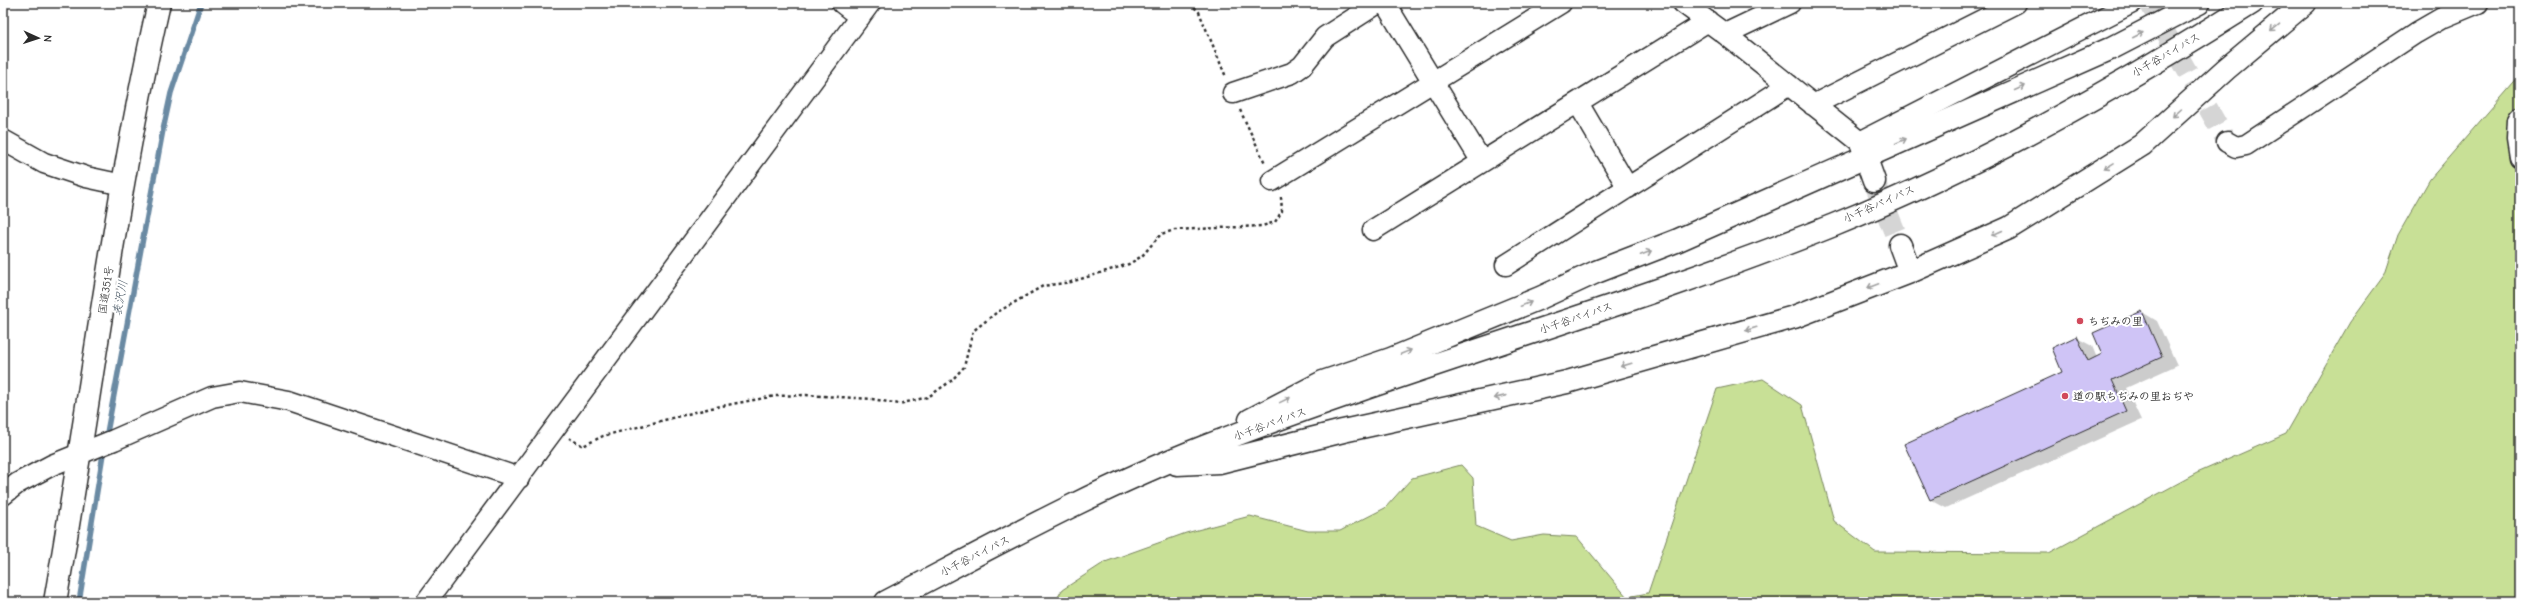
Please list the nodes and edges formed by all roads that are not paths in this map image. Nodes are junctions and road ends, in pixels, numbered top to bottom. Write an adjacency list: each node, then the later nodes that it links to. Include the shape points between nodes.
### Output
1 (159, 3): 30 (highway, 国道351号)
2 (842, 3): 14 (street)
3 (1378, 3): 19 (street, via 1325,37 1302,66 1292,73)
4 (1385, 3): 17 (street)
5 (1561, 3): 17 (street)
6 (1683, 3): 15 (street)
7 (1790, 3): 16 (street)
8 (2016, 3): 21 (street)
9 (2132, 3): 25 (street)
10 (2199, 3): 25 (highway, one-way to 10, via 2112,48)
11 (2252, 3): 37 (highway, 小千谷バイパス, via 2053,120 1939,178 1837,224 1696,278 1368,388)
12 (2305, 3): 35 (highway, one-way to 35, via 2226,69 2142,145 2009,228)
13 (2478, 3): 24 (street, via 2442,18 2416,33 2246,145 2236,147)
14 (865, 10): 39 (street)
15 (1708, 22): 16 (street); 20 (street)
16 (1725, 34): 18 (street)
17 (1433, 82): 27 (street); 28 (street)
18 (1789, 85): 21 (street); 31 (street)
19 (1233, 93)
20 (1578, 103): 27 (street); 31 (street)
21 (1813, 104): 25 (street)
22 (2520, 117): 26 (street, via 2517,138)
23 (3, 140): 30 (street, via 44,163 86,177)
24 (2227, 142)
25 (1862, 149): 29 (highway); 37 (highway, one-way to 25, via 1280,403 1323,382 1390,358 1676,241)
26 (2520, 157)
27 (1482, 162): 32 (street)
28 (1272, 181)
29 (1874, 181)
30 (123, 185): 36 (highway, 国道351号)
31 (1628, 188): 34 (street)
32 (1373, 230)
33 (1900, 245): 35 (highway)
34 (1506, 265)
35 (1910, 272): 38 (highway, one-way to 38, via 1794,317 1567,382 1343,431 1219,462)
36 (98, 447): 39 (street, via 212,397 240,392 289,401); 40 (street, via 39,472); 41 (highway, 国道351号)
37 (1202, 448): 38 (highway, 小千谷バイパス)
38 (1165, 464): 43 (highway, 小千谷バイパス, via 1060,512)
39 (519, 478): 42 (street)
40 (3, 495)
41 (55, 602)
42 (426, 602)
43 (886, 602)

